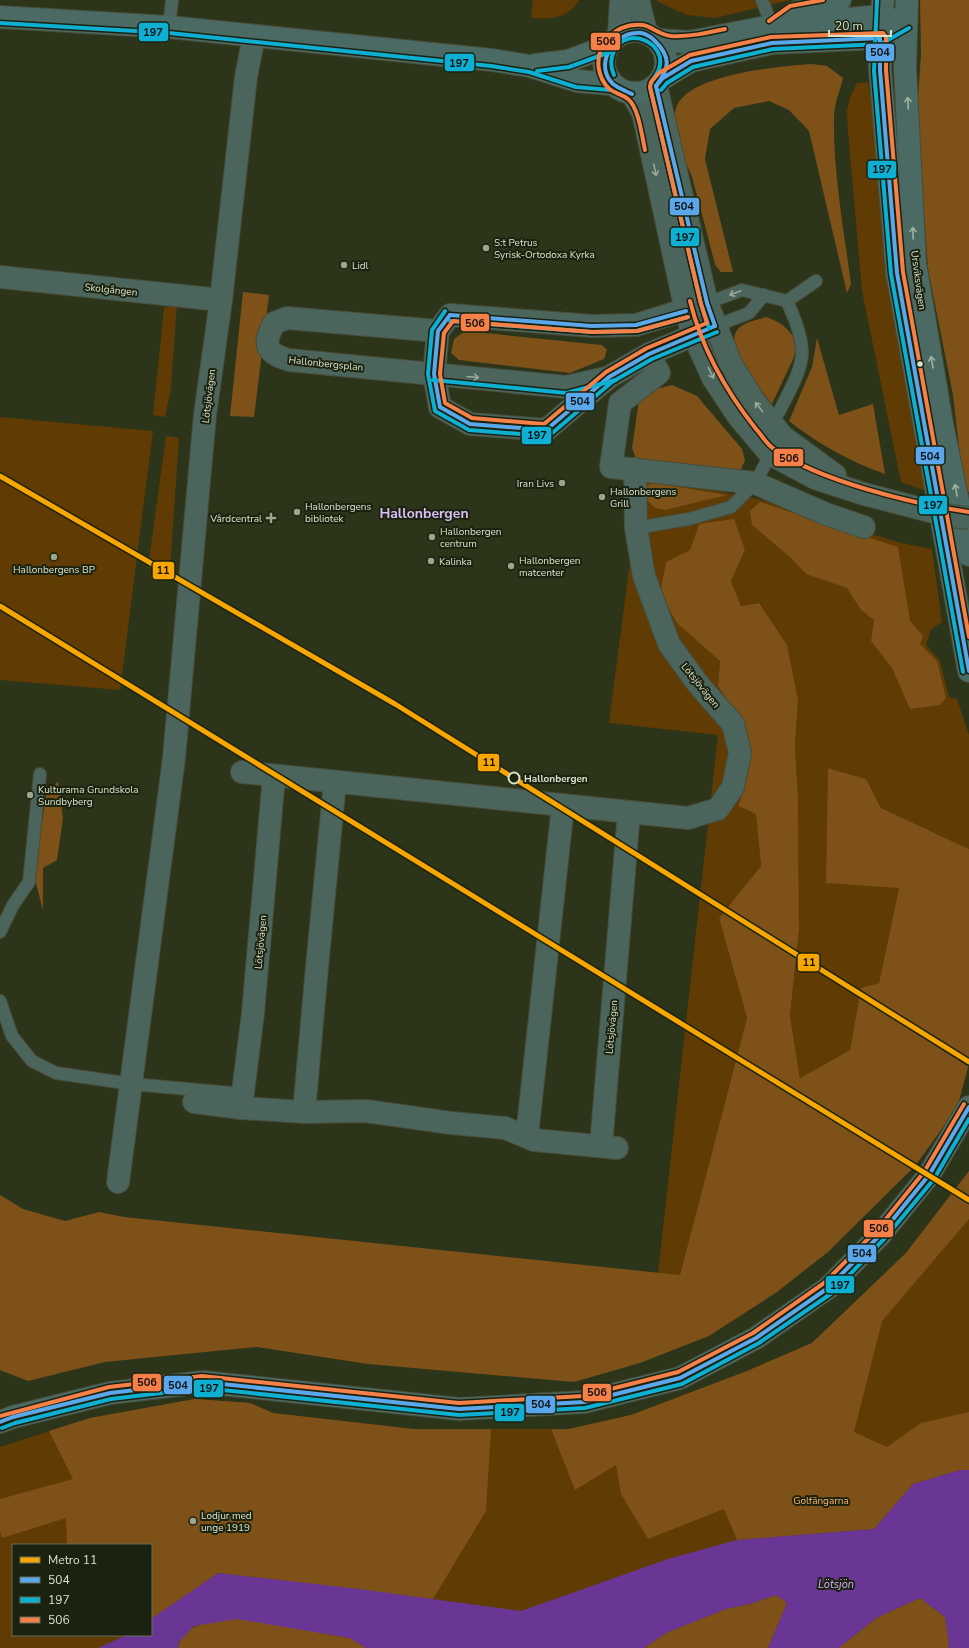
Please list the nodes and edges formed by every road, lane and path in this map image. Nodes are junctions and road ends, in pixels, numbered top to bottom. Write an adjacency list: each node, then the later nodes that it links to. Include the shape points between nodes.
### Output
1 (172, 0): 11 (lane)
2 (621, 0): 15 (street)
3 (638, 0): 13 (street)
4 (762, 0): 10 (lane)
5 (840, 0): 10 (street, via 792,12)
6 (907, 0): 9 (street, Ursviksvägen)
7 (882, 8): 9 (street); 10 (street); 14 (street, Ursviksvägen)
8 (0, 17): 11 (street)
9 (906, 23): 14 (street); 42 (street, Ursviksvägen, one-way to 9, via 942,424 915,263 905,68)
10 (772, 26): 13 (street, via 689,42)
11 (170, 27): 12 (street)
12 (254, 36): 16 (street); 23 (street, Lötsjövägen, via 246,77)
13 (652, 36): 15 (street, via 632,31); 17 (street, via 667,60)
14 (880, 38): 17 (street, via 772,43 691,61); 43 (street, Ursviksvägen, via 880,77 897,273)
15 (614, 41): 16 (street, via 568,61); 18 (street, via 604,62)
16 (530, 66): 18 (street, via 577,81)
17 (660, 82): 19 (street, via 648,91); 25 (street)
18 (612, 84): 19 (street)
19 (632, 94): 26 (street, one-way to 26, via 643,113)
20 (0, 277): 23 (street, Skolgången)
21 (816, 281): 24 (lane)
22 (764, 295): 24 (lane); 25 (lane, one-way to 25, via 742,290); 27 (lane, via 749,313)
23 (221, 300): 52 (street, Lötsjövägen, via 206,414 174,758)
24 (787, 301): 33 (lane, via 799,330 802,353 791,388)
25 (707, 303): 26 (street); 27 (street)
26 (686, 311): 28 (street, via 636,325 592,326 450,315); 29 (street)
27 (714, 326): 29 (street, Hallonbergsplan); 34 (street, one-way to 27, via 754,401 731,364)
28 (438, 331): 31 (street, Hallonbergsplan); 31 (street, Hallonbergsplan, via 287,318 274,323 268,334 268,347 274,356 288,360)
29 (693, 334): 30 (street, Hallonbergsplan); 35 (street, one-way to 35, via 713,378 738,416)
30 (649, 354): 32 (street, Hallonbergsplan); 36 (street, via 659,373 620,403 611,467)
31 (434, 374): 32 (street, Hallonbergsplan, one-way to 32, via 566,387); 32 (street, Hallonbergsplan, via 440,407 470,424 546,430)
32 (609, 377)
33 (779, 412)
34 (783, 437): 35 (lane); 38 (street, via 818,465)
35 (770, 454): 37 (lane); 38 (street, via 815,478)
36 (635, 469): 37 (street); 41 (street, Lötsjövägen)
37 (755, 483): 40 (street, via 826,514); 41 (lane, via 731,507 689,519)
38 (864, 494): 39 (street, bridge, via 949,516)
39 (969, 518)
40 (864, 527)
41 (636, 528): 49 (street, Lötsjövägen, via 644,576 669,644 698,684 734,724 740,753 733,787 718,809 688,818)
42 (969, 555)
43 (969, 670)
44 (242, 772): 46 (street, Lötsjövägen)
45 (40, 774): 50 (lane, via 29,882 13,905)
46 (274, 776): 47 (street, Lötsjövägen); 53 (street, Lötsjövägen, via 253,1013)
47 (335, 782): 48 (street, Lötsjövägen); 56 (street)
48 (563, 805): 49 (street, Lötsjövägen); 57 (street)
49 (629, 812): 57 (street, Lötsjövägen, via 609,1147 534,1140)
50 (0, 932)
51 (0, 1001): 52 (lane, via 12,1036 32,1061 56,1073)
52 (132, 1084): 53 (lane); 58 (street, Lötsjövägen)
53 (242, 1101): 54 (street, Lötsjövägen); 56 (street, Lötsjövägen)
54 (194, 1102)
55 (969, 1107): 59 (street, via 930,1175 881,1234 828,1288 756,1338 680,1378 584,1402 459,1409 203,1382 110,1393 13,1416)
56 (304, 1112): 57 (street, Lötsjövägen, via 366,1111 506,1128)
57 (527, 1136)
58 (118, 1182)
59 (0, 1422)

